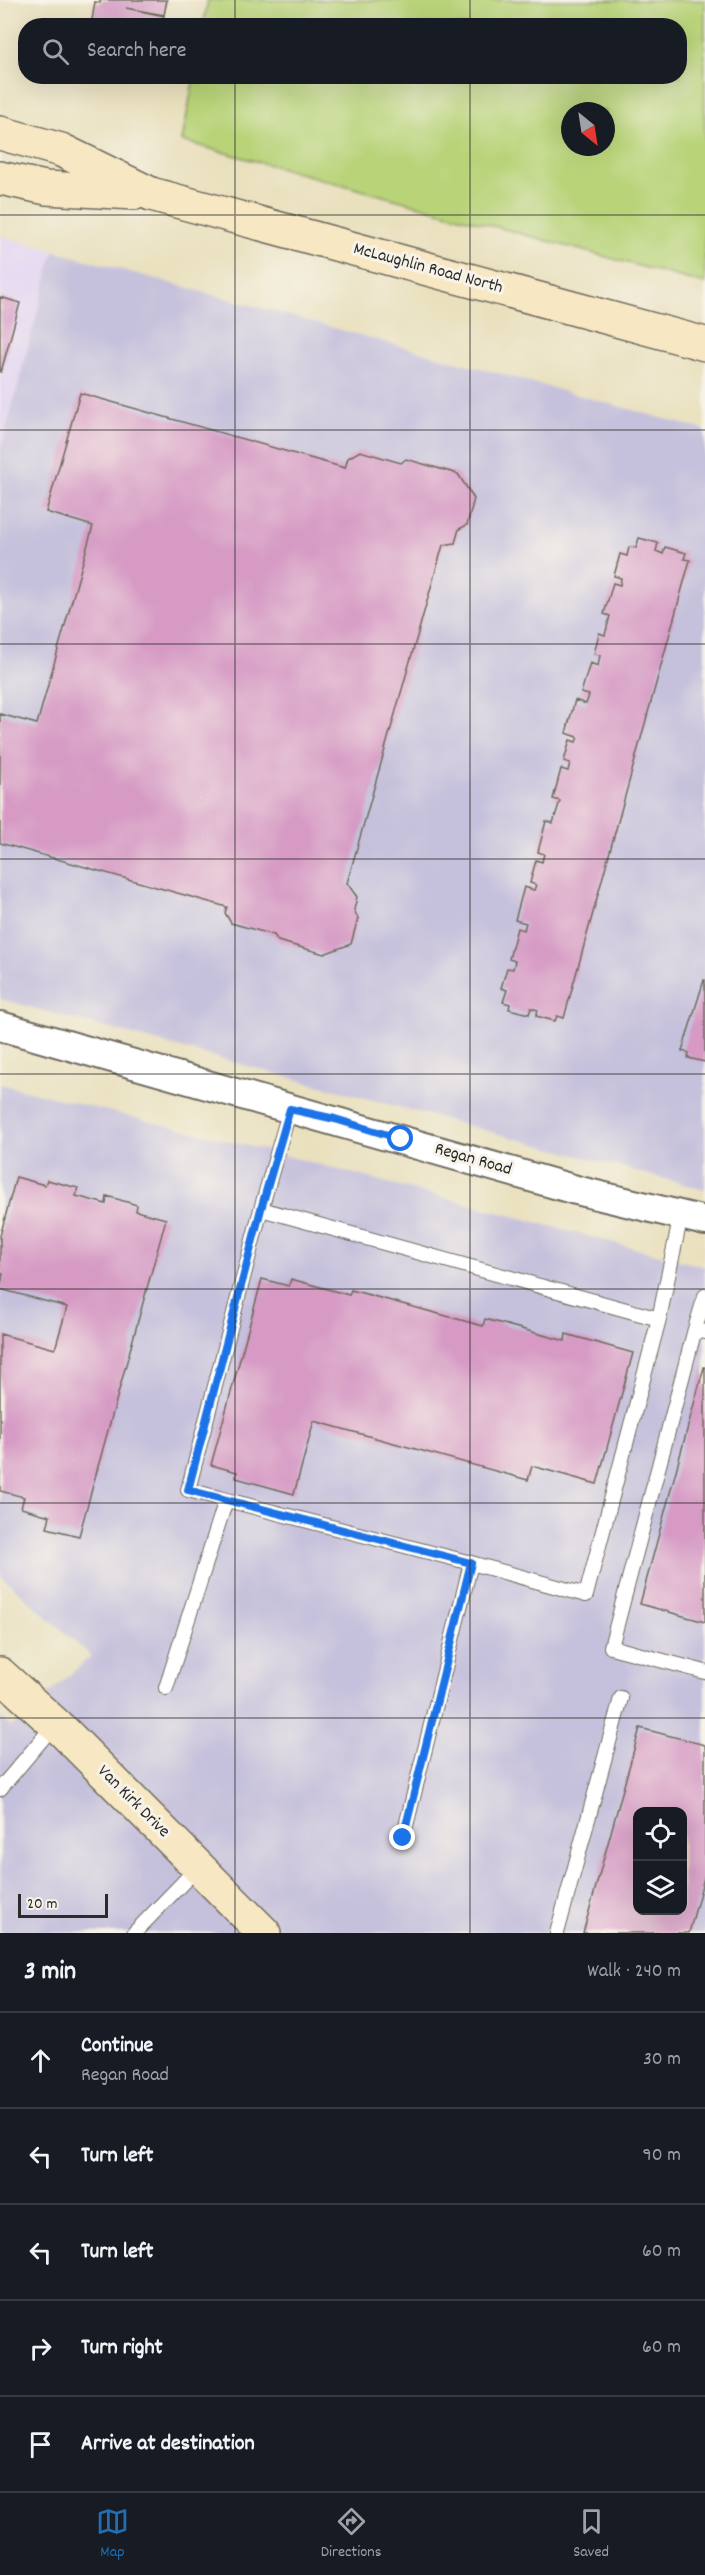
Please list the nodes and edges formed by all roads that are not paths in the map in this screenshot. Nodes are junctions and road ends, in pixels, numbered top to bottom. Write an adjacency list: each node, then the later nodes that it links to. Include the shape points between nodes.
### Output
1 (0, 134): 3 (main road, McLaughlin Road North, via 61,150)
2 (0, 178): 3 (main road, McLaughlin Road North, via 46,188)
3 (151, 194): 4 (main road, McLaughlin Road North)
4 (705, 344)
5 (0, 1026): 6 (street, Regan Road)
6 (290, 1109): 7 (lane); 8 (street, Regan Road, via 576,1190)
7 (261, 1209): 10 (lane); 12 (lane, via 188,1490)
8 (693, 1218): 10 (lane)
9 (705, 1296): 11 (lane)
10 (659, 1318): 13 (lane, via 586,1595)
11 (700, 1331): 14 (lane, via 611,1647)
12 (225, 1500): 13 (lane); 16 (lane)
13 (471, 1563): 20 (lane)
14 (705, 1672)
15 (0, 1674): 18 (main road, Van Kirk Drive)
16 (166, 1688)
17 (621, 1698): 24 (lane)
18 (55, 1724): 19 (lane); 21 (main road, Van Kirk Drive)
19 (0, 1789)
20 (403, 1838)
21 (198, 1867): 22 (lane); 23 (main road, Van Kirk Drive)
22 (134, 1933)
23 (264, 1933)
24 (557, 1933)

